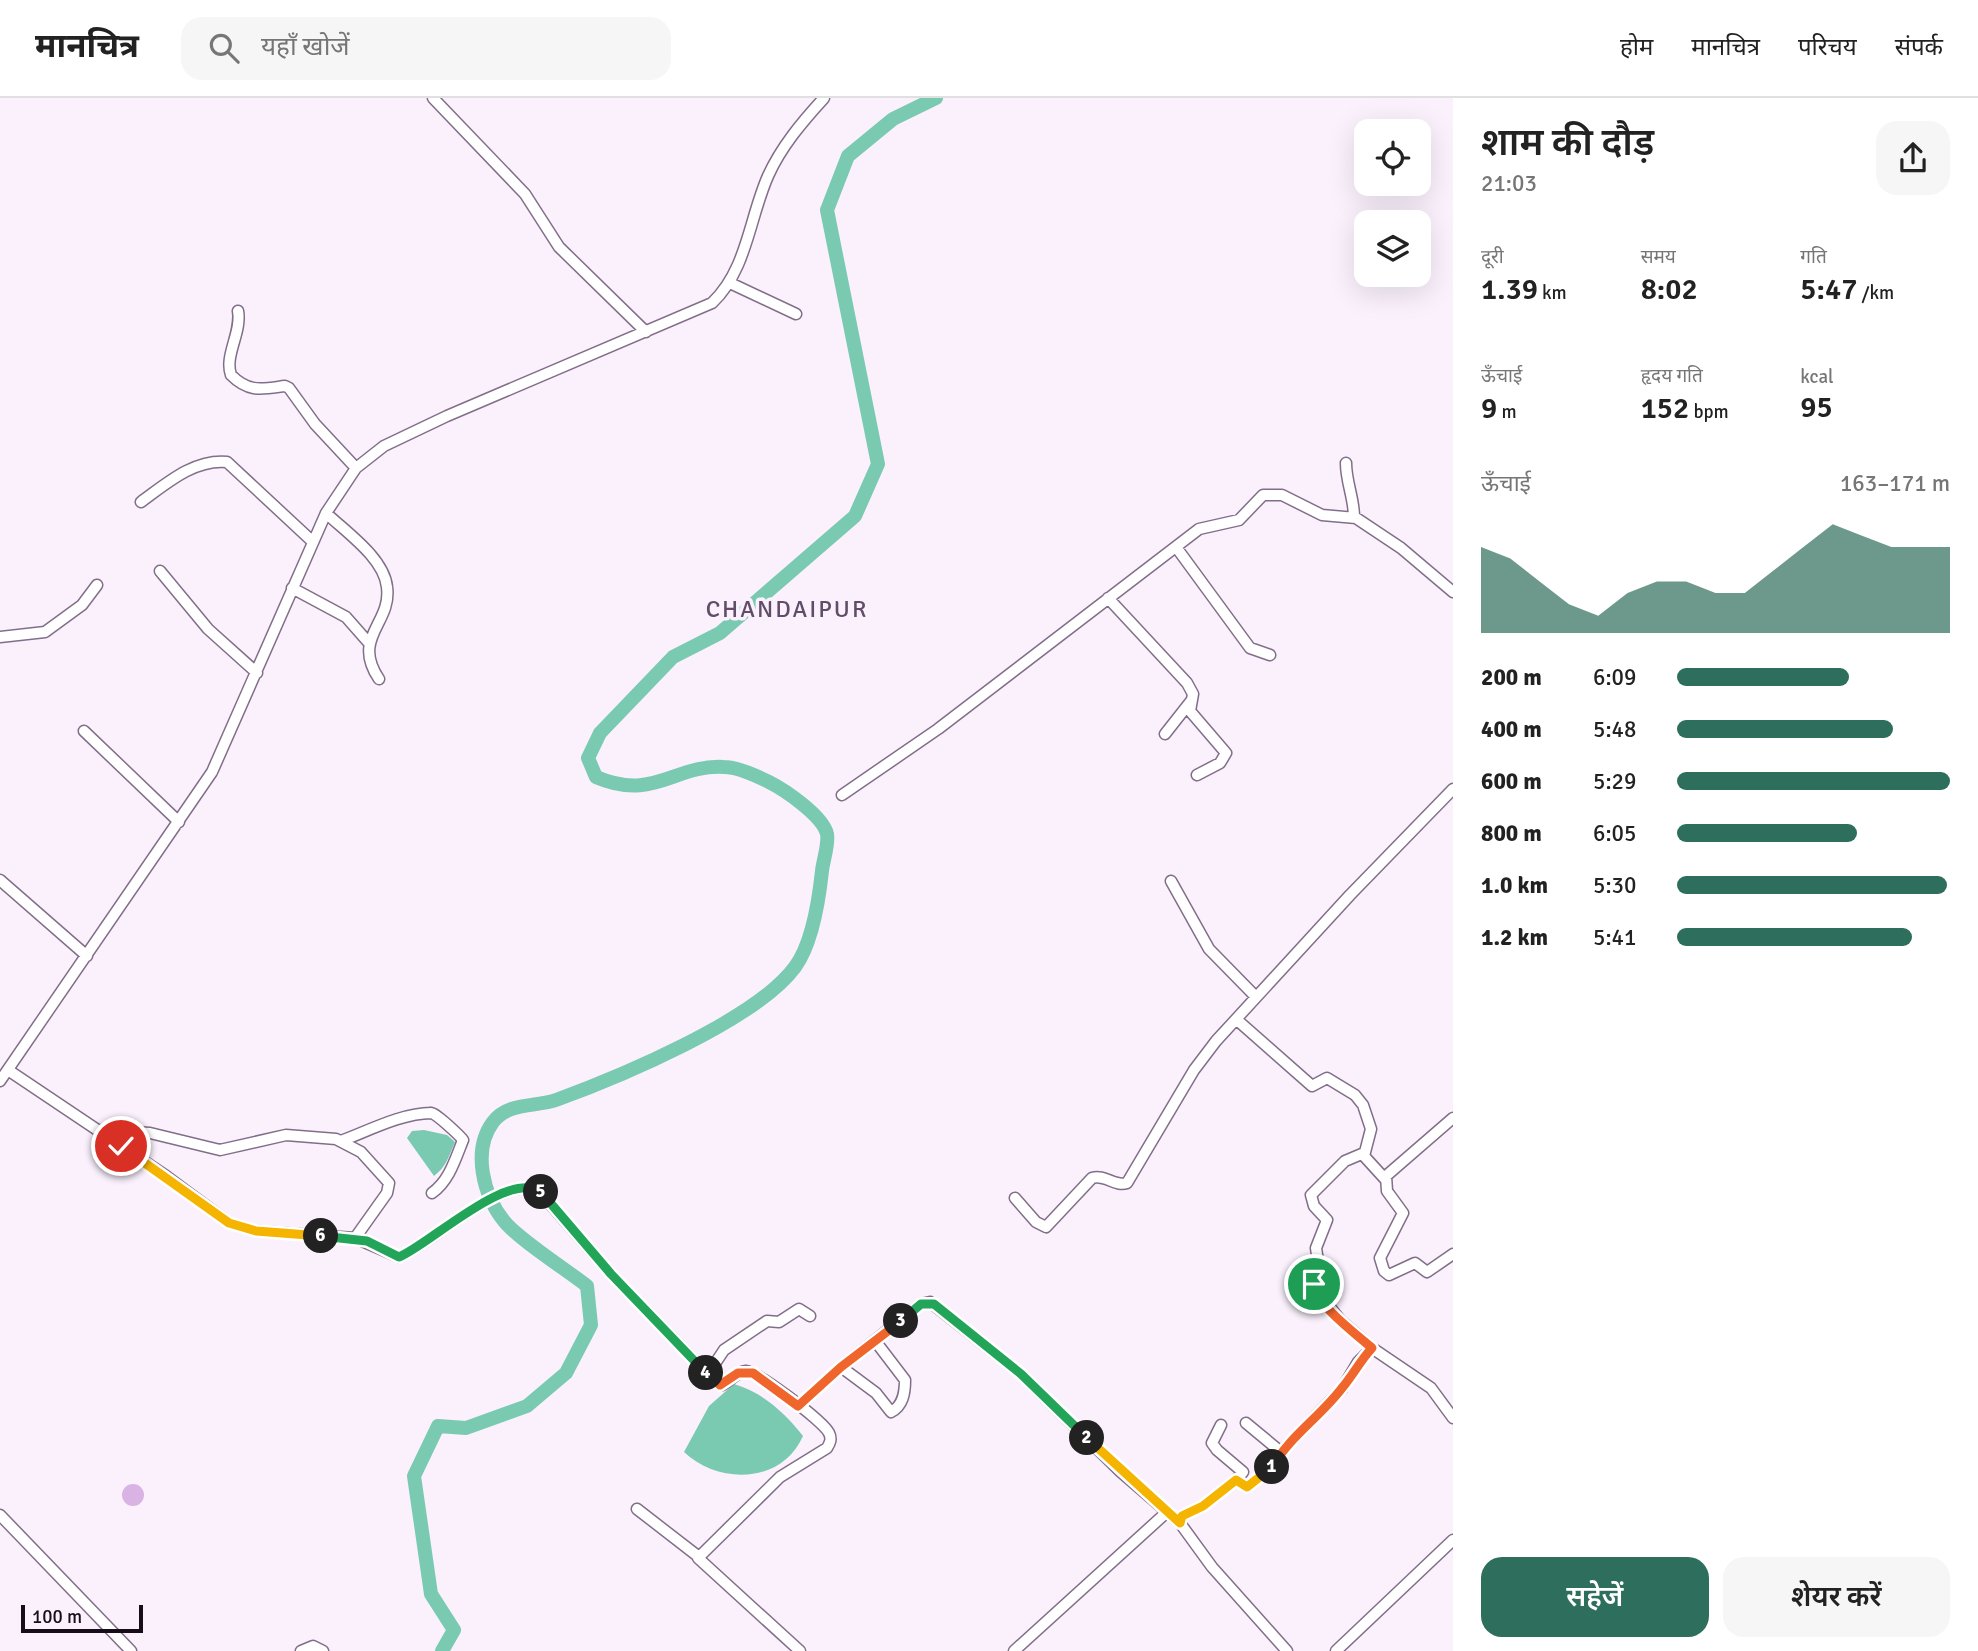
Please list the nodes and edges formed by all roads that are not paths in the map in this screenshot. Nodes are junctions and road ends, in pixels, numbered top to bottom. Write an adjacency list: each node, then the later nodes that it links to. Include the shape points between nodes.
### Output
1 (433, 98): 6 (street, via 531,200 559,247)
2 (824, 98): 3 (street, via 778,155)
3 (730, 283): 5 (street); 6 (street, via 712,303)
4 (238, 311): 8 (street, via 231,375 254,389 289,388)
5 (796, 314)
6 (646, 332): 8 (street, via 384,446)
7 (1346, 463): 11 (street)
8 (356, 468): 10 (street)
9 (141, 502): 12 (street, via 190,469 228,461)
10 (327, 513): 12 (street); 20 (street, via 384,577 387,597)
11 (1354, 517): 13 (street, via 1322,515 1282,495 1269,494 1239,520 1208,525); 17 (street, via 1401,548)
12 (313, 542): 16 (street)
13 (1176, 547): 18 (street); 21 (street, via 1251,648)
14 (160, 571): 22 (street, via 208,629)
15 (97, 584): 19 (street, via 82,605 45,632)
16 (292, 588): 20 (street, via 346,617); 22 (street)
17 (1453, 592)
18 (1108, 598): 24 (street, via 1188,683); 29 (street, via 938,729)
19 (0, 636)
20 (369, 642): 23 (street, via 370,661)
21 (1270, 655)
22 (257, 673): 30 (street, via 227,743)
23 (379, 679)
24 (1191, 701): 26 (street); 27 (street, via 1190,711 1226,754 1220,763)
25 (84, 731): 30 (street)
26 (1165, 734)
27 (1197, 775)
28 (1453, 789): 34 (street)
29 (842, 795)
30 (179, 822): 33 (street)
31 (0, 880): 33 (street)
32 (1171, 881): 34 (street, via 1209,949)
33 (87, 956): 36 (street)
34 (1256, 997): 35 (street)
35 (1236, 1019): 41 (street, via 1312,1086 1327,1079 1358,1098 1371,1129); 44 (street, via 1194,1070 1127,1183 1092,1178 1046,1227)
36 (8, 1070): 37 (street); 39 (street)
37 (0, 1081)
38 (1453, 1118): 42 (street)
39 (98, 1130): 40 (street, via 150,1133 220,1150 286,1135); 45 (street, via 229,1223 256,1231)
40 (341, 1141): 43 (street, via 417,1114 439,1115 463,1140 453,1167 440,1189); 45 (street, via 362,1152 389,1183 387,1193)
41 (1364, 1153): 42 (street); 49 (street, via 1345,1161 1311,1195 1327,1220 1316,1248 1319,1268 1313,1286 1341,1321)
42 (1385, 1178): 46 (street, via 1387,1191 1403,1213 1381,1254 1385,1272 1396,1273 1415,1263 1427,1272)
43 (432, 1193)
44 (1015, 1198)
45 (355, 1238): 51 (street, via 399,1257 482,1203 524,1187 540,1192)
46 (1453, 1254)
47 (810, 1316): 51 (street, via 799,1309 779,1322 767,1321 724,1350)
48 (876, 1342): 50 (street); 50 (street, via 905,1380 903,1399 895,1411); 59 (street, via 921,1304 934,1304 1021,1374)
49 (1372, 1348): 53 (street, via 1431,1388); 56 (street, via 1342,1389)
50 (841, 1367): 52 (street)
51 (708, 1374): 52 (street, via 722,1385 738,1373 753,1373)
52 (798, 1406): 63 (street, via 829,1433 827,1448 780,1477)
53 (1453, 1418)
54 (1246, 1423): 56 (street)
55 (1221, 1425): 57 (street, via 1212,1443 1243,1472)
56 (1281, 1452): 57 (street, via 1247,1487)
57 (1236, 1480): 61 (street, via 1182,1516)
58 (638, 1509): 63 (street)
59 (1167, 1512): 61 (street); 68 (street)
60 (0, 1515): 64 (street)
61 (1180, 1523): 69 (street, via 1212,1567)
62 (1453, 1540): 70 (street)
63 (699, 1557): 67 (street)
64 (131, 1651)
65 (301, 1651): 66 (street, via 313,1646)
66 (323, 1651)
67 (800, 1651)
68 (1014, 1651)
69 (1287, 1651)
70 (1335, 1651)

